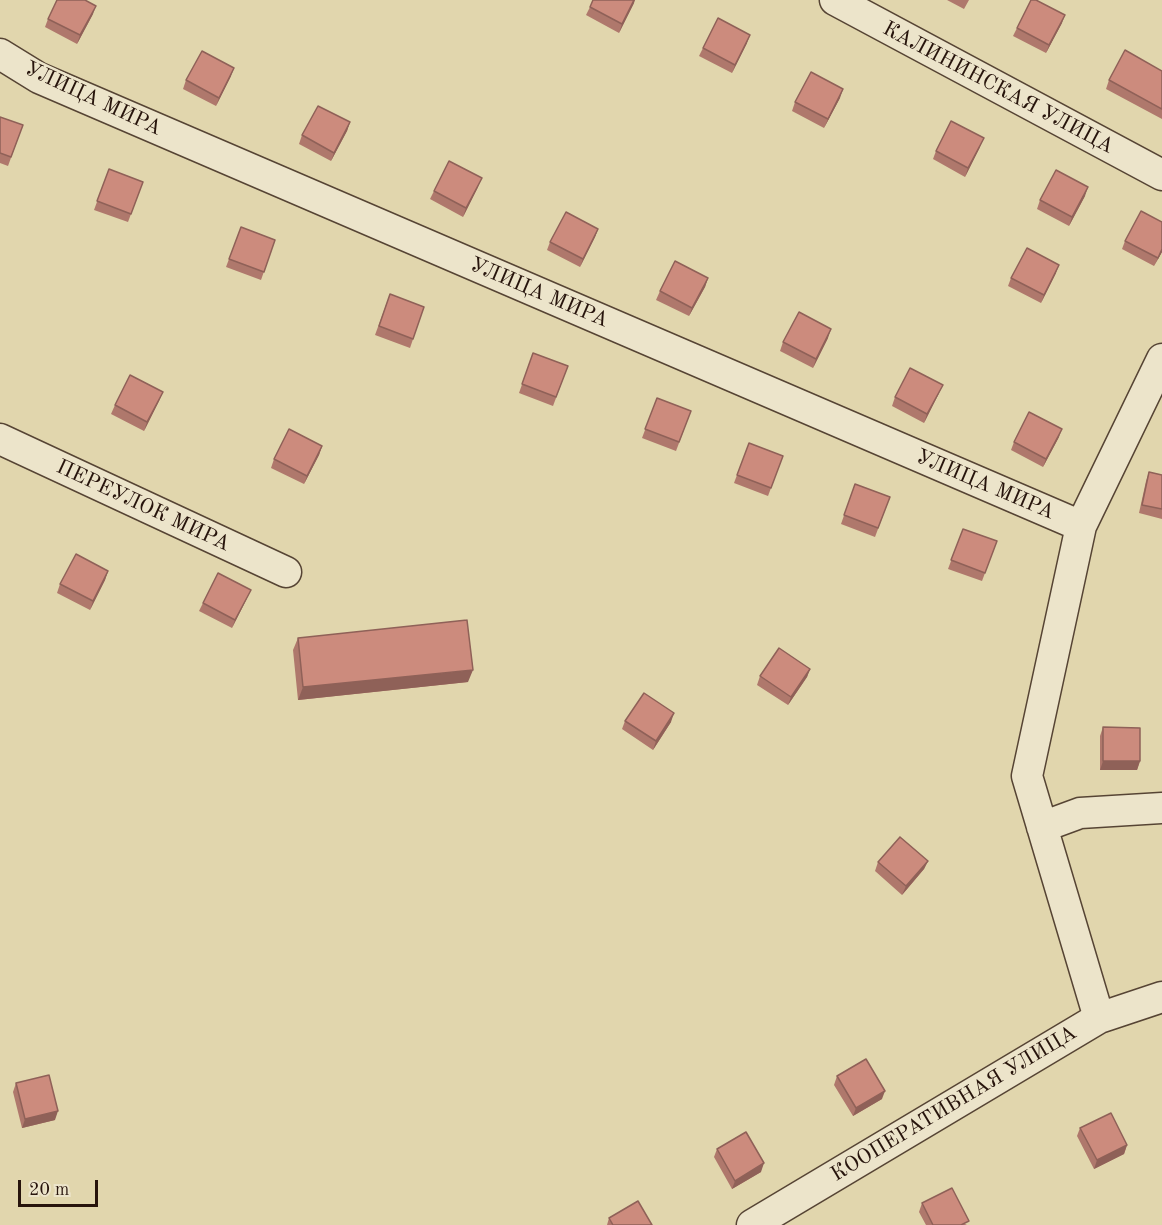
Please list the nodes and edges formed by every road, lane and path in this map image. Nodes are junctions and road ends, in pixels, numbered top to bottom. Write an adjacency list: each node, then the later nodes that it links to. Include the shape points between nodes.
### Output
1 (835, 0): 3 (street, КАЛИНИНСКАЯ УЛИЦА)
2 (0, 54): 6 (street, УЛИЦА МИРА, via 50,83)
3 (1162, 175)
4 (1162, 359): 6 (street)
5 (0, 439): 7 (street, ПЕРЕУЛОК МИРА)
6 (1081, 526): 9 (street, via 1027,776)
7 (286, 572)
8 (1162, 808): 9 (street, via 1080,813)
9 (1042, 827): 11 (street)
10 (1162, 997): 11 (street, КООПЕРАТИВНАЯ УЛИЦА)
11 (1099, 1018): 12 (street, КООПЕРАТИВНАЯ УЛИЦА)
12 (752, 1225)

